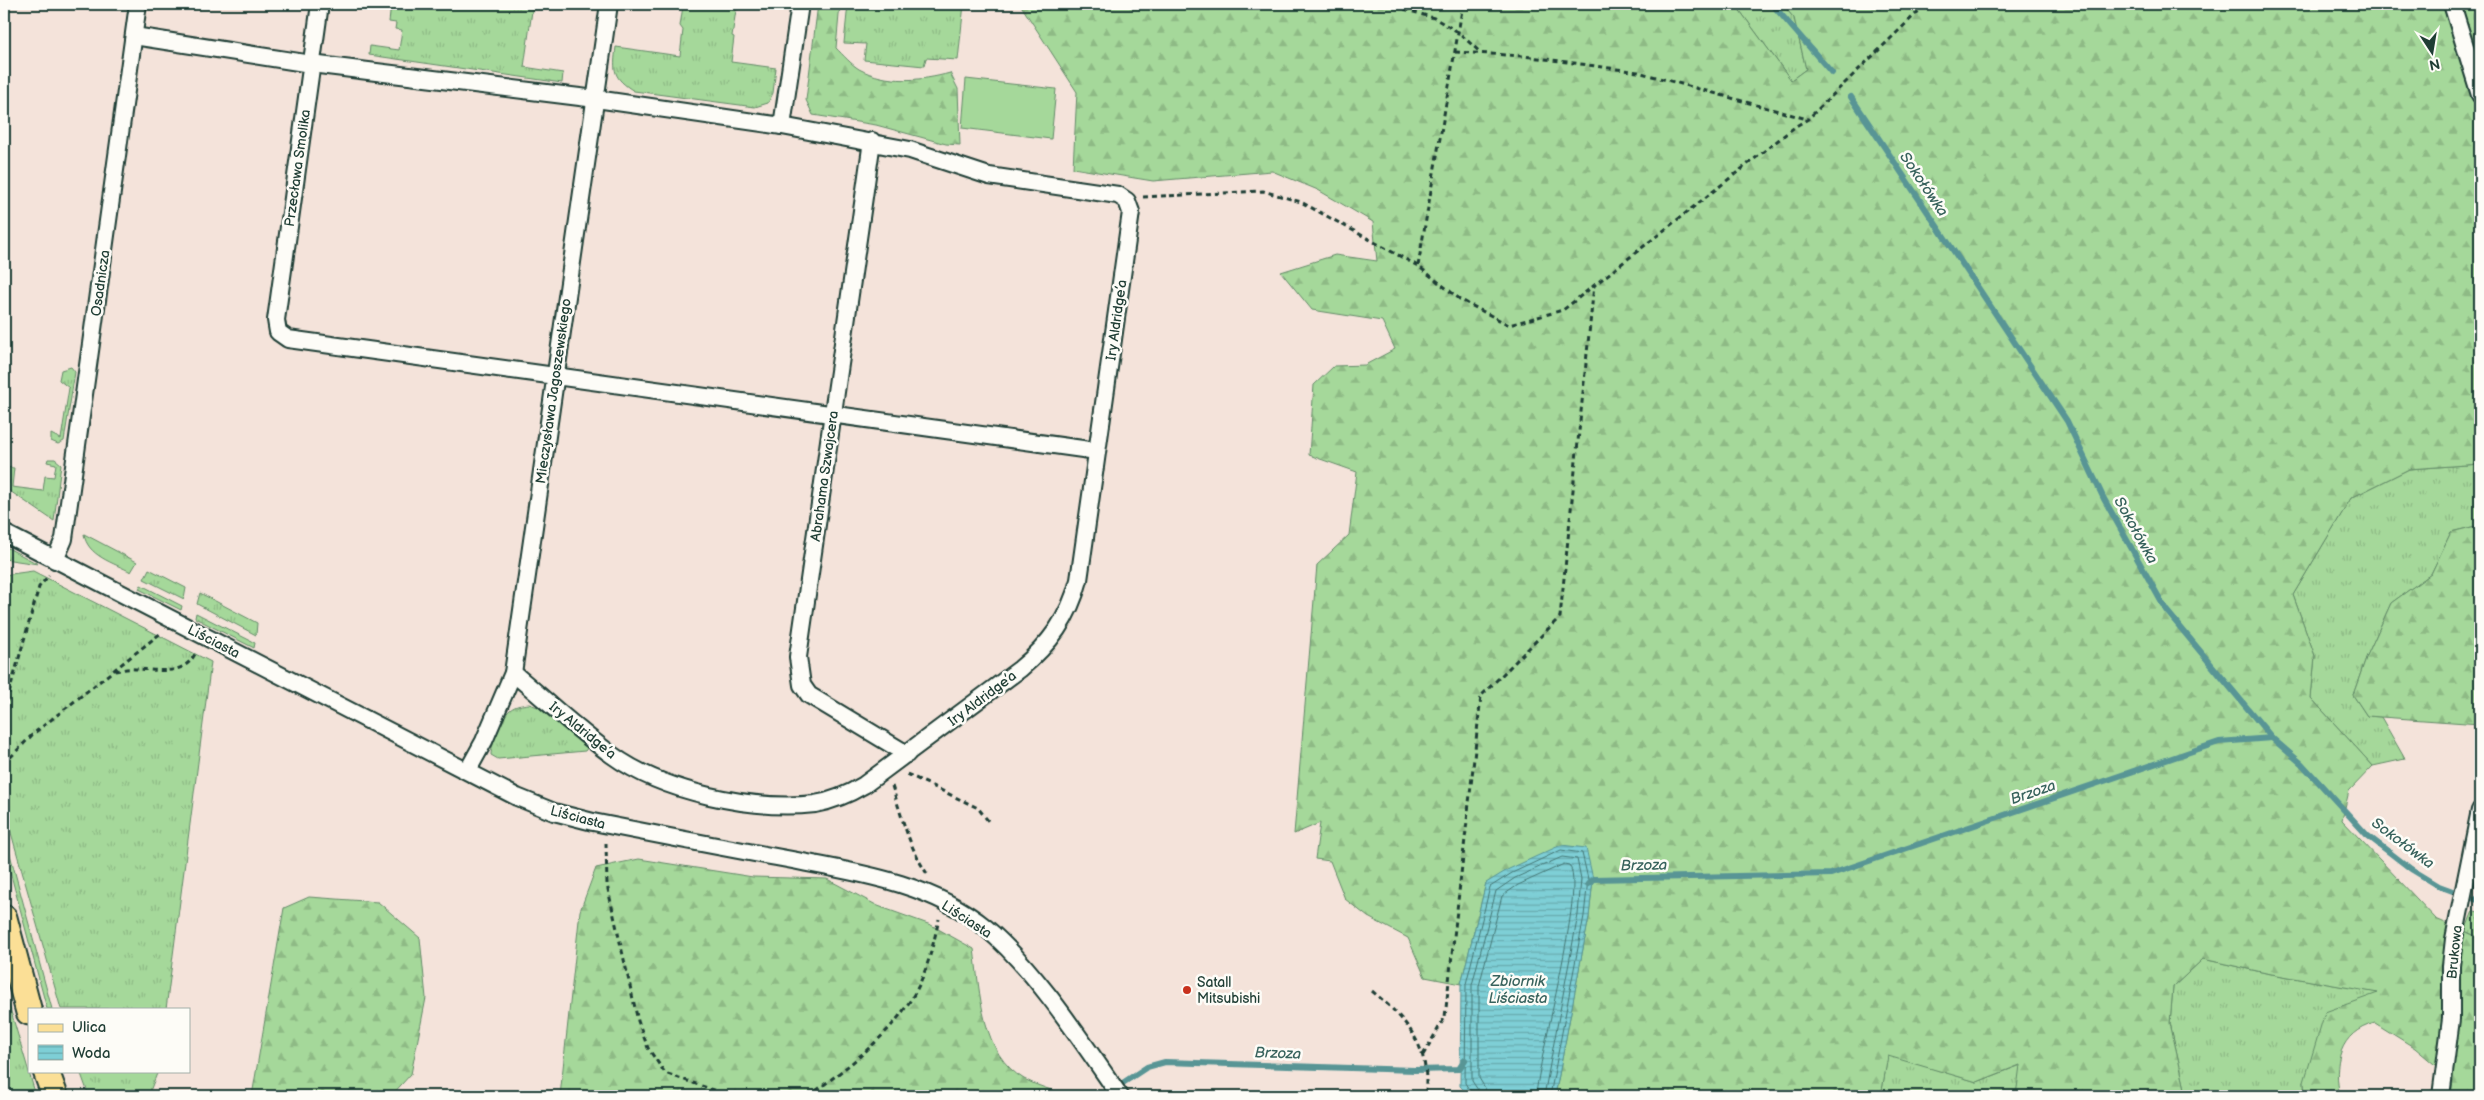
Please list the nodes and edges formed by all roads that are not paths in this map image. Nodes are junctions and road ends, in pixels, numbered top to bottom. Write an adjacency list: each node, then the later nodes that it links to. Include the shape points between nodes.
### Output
1 (138, 4): 6 (street, Osadnicza)
2 (320, 4): 7 (street, Przecława Smolika)
3 (609, 4): 9 (street, Mieczysława Jagoszewskiego)
4 (800, 4): 10 (street)
5 (2452, 4): 8 (street)
6 (134, 36): 7 (street); 16 (street, Osadnicza, via 64,539)
7 (311, 64): 9 (street); 12 (street, Przecława Smolika, via 276,320 278,332 288,339)
8 (2480, 95)
9 (596, 99): 10 (street); 12 (street, Mieczysława Jagoszewskiego)
10 (782, 126): 11 (street)
11 (872, 141): 13 (street, Abrahama Szwajcera); 14 (street, Iry Aldridge’a, via 989,176 1118,195 1127,201 1131,212)
12 (555, 376): 13 (street); 17 (street, Mieczysława Jagoszewskiego)
13 (832, 414): 14 (street); 18 (street, Abrahama Szwajcera, via 798,657 799,673 802,685 810,695)
14 (1097, 451): 18 (street, Iry Aldridge’a, via 1079,580 1071,607 1059,629 1020,669)
15 (4, 533): 16 (street, Liściasta)
16 (53, 566): 19 (street, Liściasta)
17 (513, 673): 18 (street, Iry Aldridge’a, via 612,755 657,779 706,795 757,803 816,804 855,790); 19 (street, Mieczysława Jagoszewskiego)
18 (907, 754)
19 (468, 770): 25 (street, Liściasta, via 537,805 577,819 881,878 943,902 984,926 1028,971)
20 (2480, 810): 26 (street, Brukowa, via 2458,914 2451,966 2451,1019)
21 (4, 918): 22 (main road)
22 (28, 1008)
23 (46, 1072): 24 (main road)
24 (55, 1096)
25 (1120, 1096)
26 (2441, 1096)

